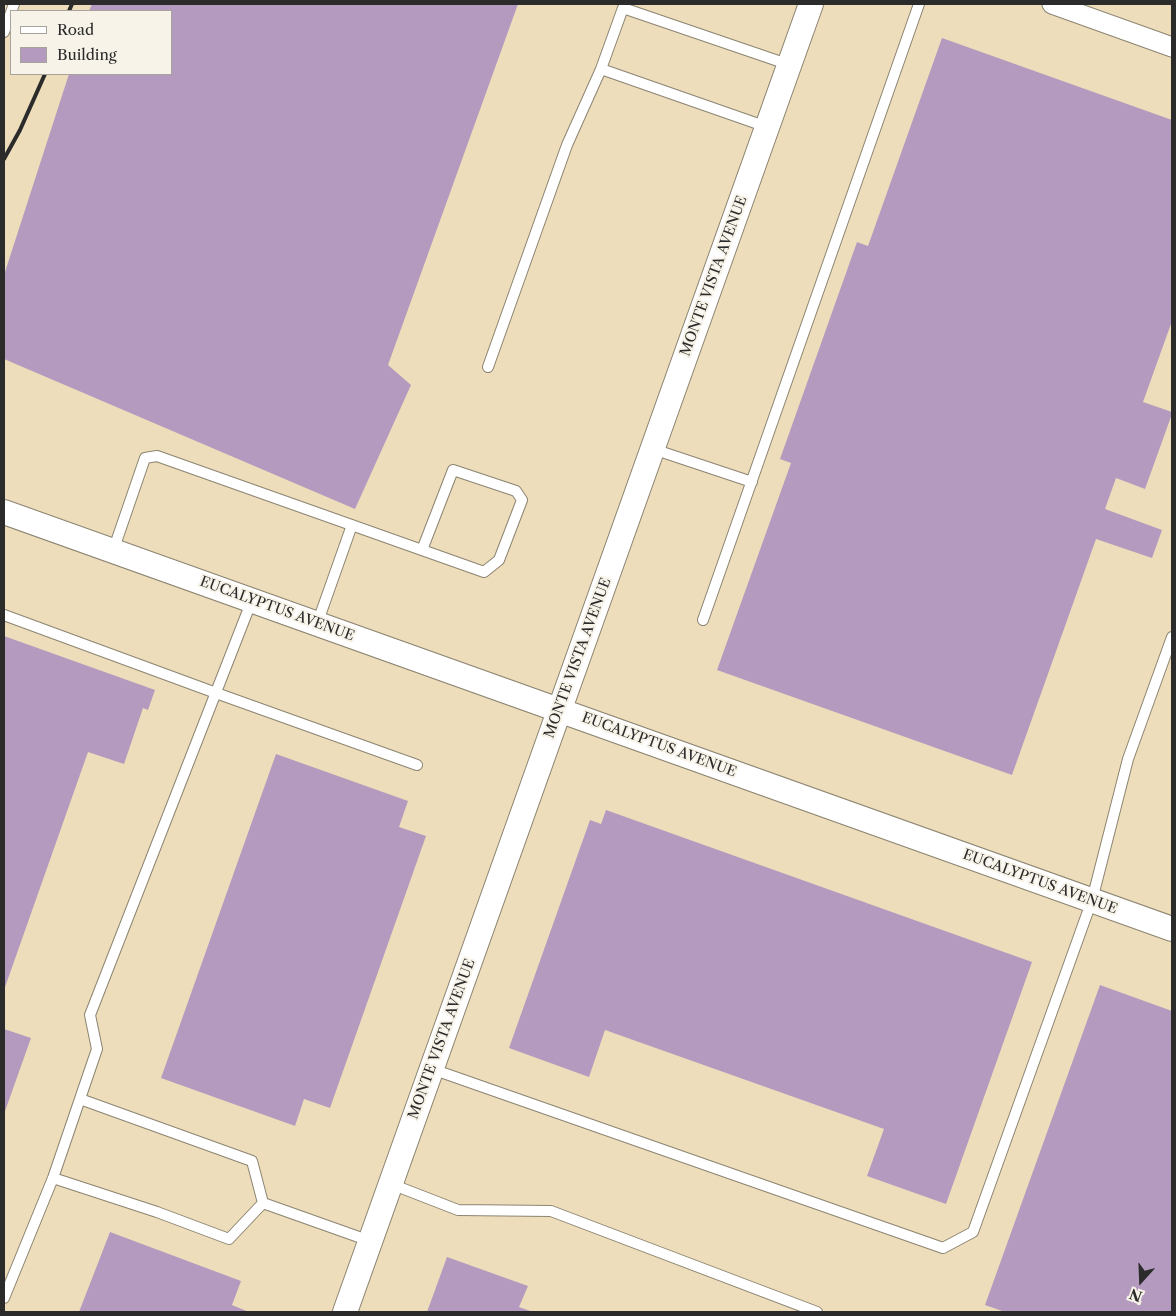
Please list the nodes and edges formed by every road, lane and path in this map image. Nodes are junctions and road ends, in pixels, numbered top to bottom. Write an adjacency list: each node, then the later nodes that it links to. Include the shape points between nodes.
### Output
1 (811, 4): 8 (street, MONTE VISTA AVENUE)
2 (919, 4): 13 (lane)
3 (1052, 4): 7 (street)
4 (624, 6): 8 (lane); 9 (lane)
5 (10, 15): 6 (lane)
6 (4, 32)
7 (1172, 47)
8 (790, 65): 10 (street, MONTE VISTA AVENUE)
9 (601, 69): 10 (lane); 11 (lane, via 567,145)
10 (767, 127): 12 (street, MONTE VISTA AVENUE)
11 (488, 367)
12 (652, 449): 13 (lane); 24 (street, MONTE VISTA AVENUE)
13 (752, 482): 20 (lane)
14 (4, 512): 17 (street, EUCALYPTUS AVENUE)
15 (352, 525): 16 (lane); 17 (lane, via 157,456 145,458); 21 (lane)
16 (422, 550): 16 (lane, via 484,572 499,560 522,500 516,491 453,470)
17 (112, 551): 18 (street, EUCALYPTUS AVENUE)
18 (252, 600): 21 (street, EUCALYPTUS AVENUE); 23 (lane)
19 (4, 615): 23 (lane)
20 (703, 620)
21 (317, 624): 24 (street, EUCALYPTUS AVENUE)
22 (1172, 637): 26 (lane, via 1128,758)
23 (216, 693): 25 (lane); 29 (lane, via 90,1014 97,1049)
24 (560, 709): 26 (street, EUCALYPTUS AVENUE); 28 (street, MONTE VISTA AVENUE)
25 (417, 765)
26 (1092, 900): 27 (street, EUCALYPTUS AVENUE); 28 (lane, via 974,1232 943,1248)
27 (1172, 929)
28 (432, 1069): 31 (street, MONTE VISTA AVENUE)
29 (80, 1100): 30 (lane); 32 (lane, via 252,1161)
30 (52, 1178): 32 (lane, via 229,1239); 34 (lane)
31 (391, 1184): 33 (street, MONTE VISTA AVENUE); 36 (lane, via 458,1210 551,1211)
32 (263, 1203): 33 (lane)
33 (370, 1241): 35 (street, MONTE VISTA AVENUE)
34 (4, 1298)
35 (345, 1312)
36 (817, 1312)

